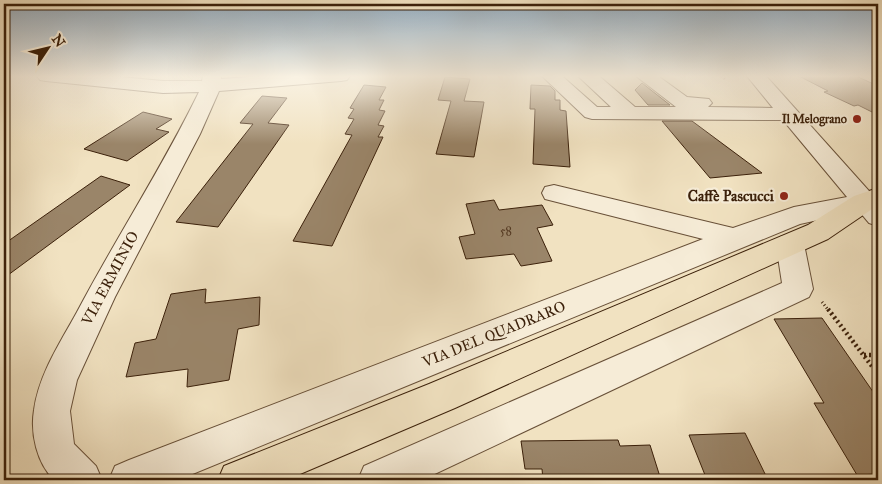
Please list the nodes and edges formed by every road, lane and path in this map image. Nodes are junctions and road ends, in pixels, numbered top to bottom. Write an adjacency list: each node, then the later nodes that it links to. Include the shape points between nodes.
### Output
1 (205, 99): 21 (street, VIA ERMINIO, via 59,380 52,411 54,445 58,456)
2 (576, 99): 7 (street, via 592,113)
3 (613, 99): 7 (street)
4 (676, 99): 6 (street, via 682,103)
5 (776, 99): 8 (street)
6 (745, 103)
7 (630, 113): 8 (street)
8 (790, 114): 10 (street)
9 (568, 195): 11 (street)
10 (873, 205): 11 (street, VIA DEL QUADRARO, via 794,216); 12 (main road)
11 (734, 238): 14 (street, VIA DEL QUADRARO)
12 (790, 244): 15 (main road); 24 (street, via 798,289)
13 (817, 296): 17 (path)
14 (552, 310): 15 (street); 16 (street, VIA DEL QUADRARO)
15 (603, 326): 20 (main road)
16 (466, 345): 20 (street); 22 (street, VIA DEL QUADRARO)
17 (864, 355): 18 (path); 19 (path)
18 (878, 355)
19 (878, 374)
20 (442, 396): 23 (main road)
21 (82, 480)
22 (129, 480)
23 (238, 480)
24 (378, 480)

